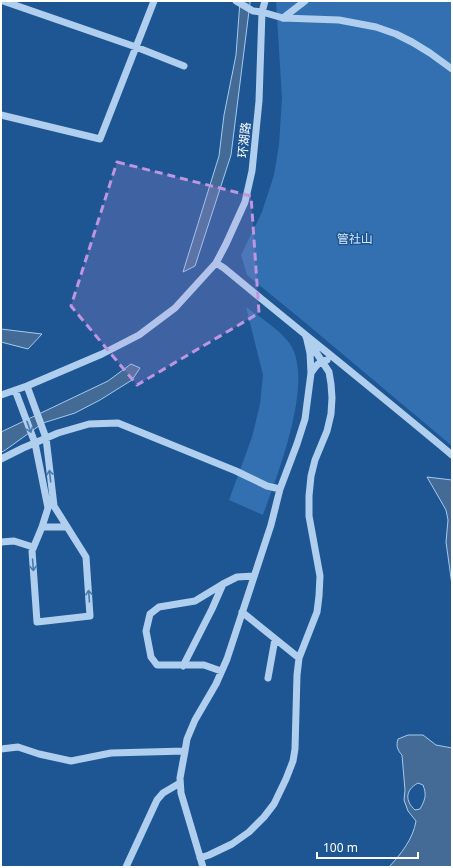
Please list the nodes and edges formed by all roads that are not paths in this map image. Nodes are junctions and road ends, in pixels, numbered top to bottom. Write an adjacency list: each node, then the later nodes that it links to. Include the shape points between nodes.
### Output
1 (3, 1): 9 (street)
2 (154, 1): 9 (street)
3 (236, 1): 7 (street, via 253,11)
4 (259, 1): 7 (street, 环湖路)
5 (264, 1): 7 (street, 环湖路)
6 (305, 1): 8 (street)
7 (262, 12): 8 (street); 13 (street, 环湖路, via 260,101 252,171 245,202)
8 (283, 18): 11 (street, via 339,20 376,27 412,42)
9 (136, 48): 10 (street); 12 (street, via 100,139)
10 (184, 66)
11 (452, 69)
12 (1, 115)
13 (216, 263): 14 (street); 18 (street, 环湖路, via 175,308 139,335)
14 (306, 337): 15 (street); 16 (street); 17 (street)
15 (323, 360): 16 (street); 17 (street); 35 (street, via 332,384 331,414 315,460 309,496 309,516 320,576 319,596 317,612)
16 (339, 361): 23 (street)
17 (311, 373): 25 (street, via 305,419)
18 (27, 386): 19 (street, 环湖路); 21 (street)
19 (16, 390): 20 (street, 环湖路); 22 (street, one-way to 22)
20 (1, 395)
21 (46, 438): 22 (street); 25 (street, via 89,424 118,423 267,486); 26 (street, one-way to 21)
22 (35, 443): 24 (street); 26 (street)
23 (452, 455)
24 (1, 460)
25 (280, 489): 31 (street)
26 (51, 507): 27 (street); 28 (street)
27 (66, 527): 28 (street); 30 (street, one-way to 27, via 37,622 90,616 86,557)
28 (42, 528): 30 (street)
29 (1, 542): 30 (street, via 14,541)
30 (33, 547)
31 (254, 576): 32 (street, via 237,577); 33 (street)
32 (223, 584): 36 (street); 36 (street, via 195,601 159,607 150,614 146,631 151,657 157,665)
33 (242, 612): 34 (street); 37 (street)
34 (275, 639): 35 (street); 38 (street)
35 (299, 658): 42 (street, via 293,761 274,804 249,832 232,844)
36 (183, 666): 37 (street, via 204,665)
37 (221, 671): 40 (street, via 195,720)
38 (268, 678)
39 (1, 749): 40 (street, via 18,747 71,761 111,753)
40 (185, 751): 41 (street)
41 (180, 783): 42 (street); 43 (street, via 163,793 157,800)
42 (200, 858): 44 (street)
43 (126, 867)
44 (203, 867)

